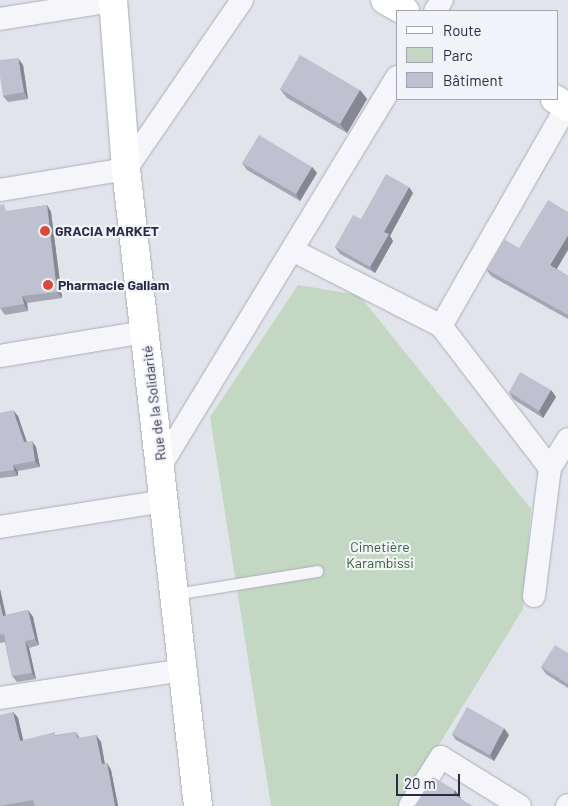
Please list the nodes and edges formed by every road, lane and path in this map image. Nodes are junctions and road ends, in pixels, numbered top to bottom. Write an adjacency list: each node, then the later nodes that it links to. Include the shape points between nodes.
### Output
1 (242, 0): 8 (street)
2 (385, 0): 4 (street)
3 (113, 1): 5 (street); 8 (street, Rue de la Solidarité)
4 (403, 10)
5 (0, 19)
6 (396, 79): 10 (street)
7 (564, 104): 11 (street)
8 (126, 169): 9 (street); 12 (street, Rue de la Solidarité)
9 (0, 190)
10 (294, 251): 11 (street); 15 (street)
11 (441, 326): 16 (street)
12 (146, 332): 13 (street); 15 (street, Rue de la Solidarité)
13 (0, 356)
14 (568, 439): 16 (street)
15 (161, 466): 17 (street, Rue de la Solidarité)
16 (550, 468): 21 (street)
17 (164, 501): 18 (street); 20 (street, Rue de la Solidarité)
18 (0, 527)
19 (316, 571): 20 (lane)
20 (175, 594): 22 (street, Rue de la Solidarité)
21 (534, 596)
22 (183, 670): 23 (street); 24 (street, Rue de la Solidarité)
23 (0, 698)
24 (198, 806)
25 (410, 806): 26 (street, via 441,756)
26 (520, 806)

